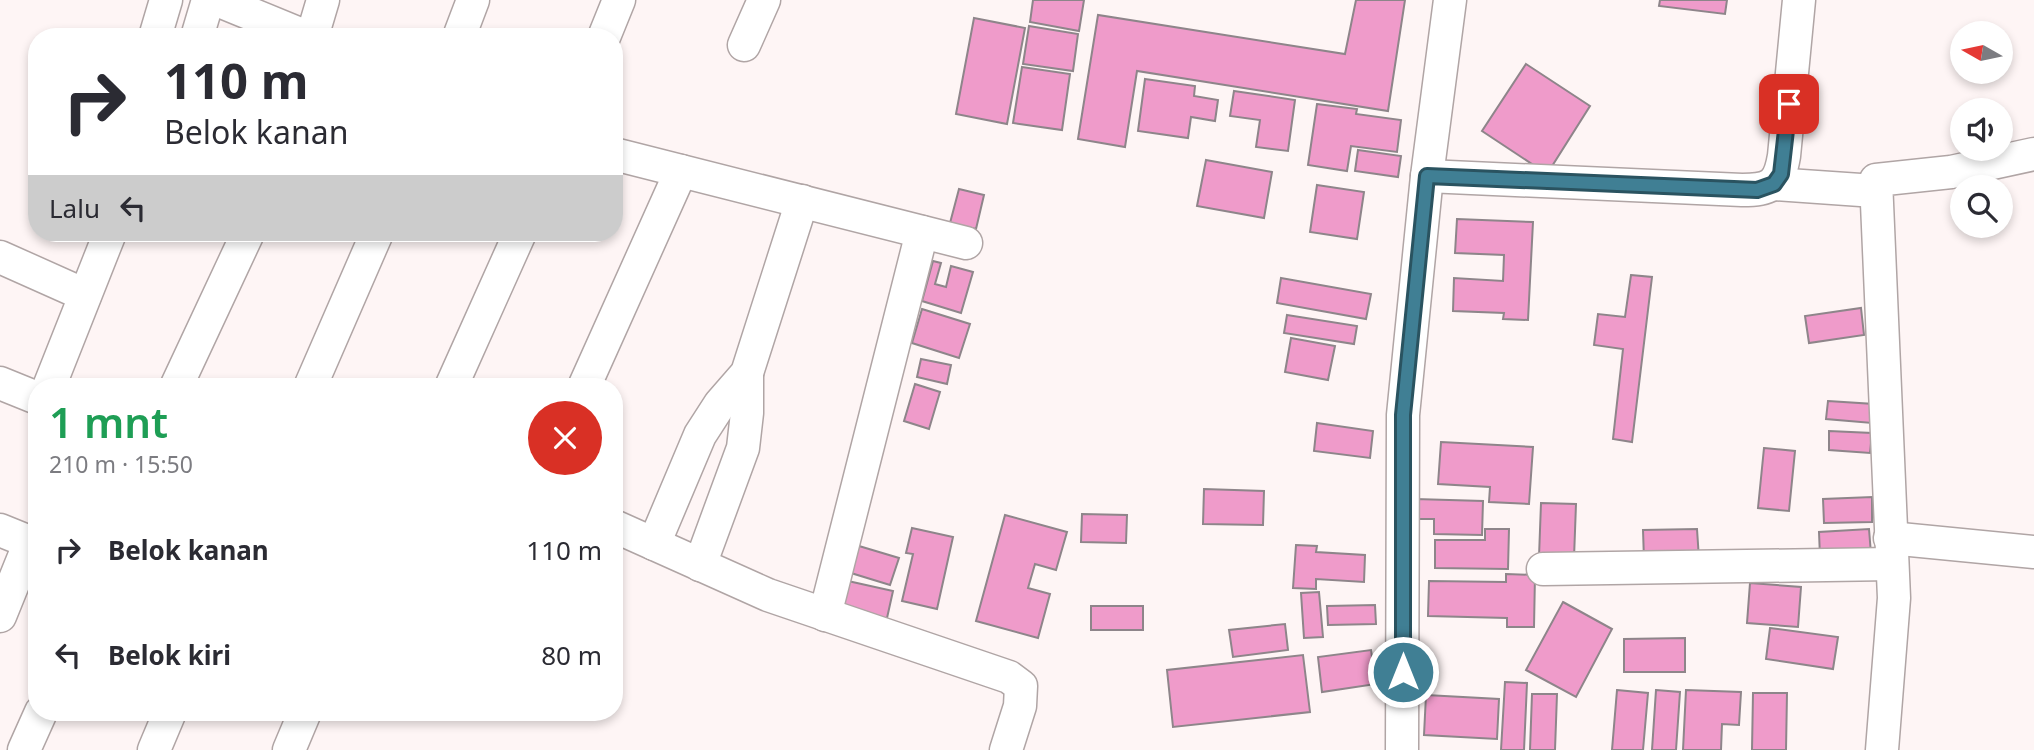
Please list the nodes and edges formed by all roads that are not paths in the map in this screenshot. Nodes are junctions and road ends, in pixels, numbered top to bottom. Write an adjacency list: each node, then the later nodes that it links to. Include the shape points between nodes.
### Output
1 (166, 0): 10 (street)
2 (208, 0): 11 (street)
3 (217, 0): 12 (street)
4 (323, 0): 13 (street)
5 (473, 0): 14 (street)
6 (619, 0): 15 (street)
7 (764, 0): 16 (street)
8 (1450, 0): 20 (street)
9 (1799, 0): 21 (street, via 1784,156)
10 (158, 28)
11 (200, 28)
12 (287, 28)
13 (313, 28)
14 (462, 28)
15 (608, 28)
16 (744, 45)
17 (2034, 154): 22 (street, via 1951,172 1879,178)
18 (623, 156): 19 (street)
19 (681, 171): 23 (street); 37 (street)
20 (1427, 176): 21 (street, via 1742,190); 58 (street, via 1403,415)
21 (1774, 184): 22 (street)
22 (1875, 191): 44 (street)
23 (802, 201): 24 (street); 32 (street)
24 (922, 232): 29 (street); 49 (street)
25 (106, 242): 31 (street)
26 (244, 242): 34 (street)
27 (373, 242): 35 (street)
28 (516, 242): 36 (street)
29 (966, 243)
30 (0, 257): 31 (street)
31 (85, 295): 33 (street)
32 (747, 373): 43 (street, via 700,435); 47 (street, via 743,448)
33 (53, 378)
34 (180, 378)
35 (314, 378)
36 (455, 378)
37 (588, 378)
38 (0, 383): 39 (street)
39 (28, 394)
40 (0, 530): 42 (street)
41 (623, 530): 43 (street)
42 (28, 542)
43 (654, 544): 47 (street)
44 (1891, 551): 45 (street); 48 (street); 59 (street, via 1893,619)
45 (2034, 552)
46 (28, 557): 50 (street)
47 (700, 565): 49 (street)
48 (1544, 569)
49 (825, 615): 57 (street, via 1009,677 1021,686 1020,706)
50 (0, 616)
51 (37, 721): 54 (street)
52 (166, 721): 55 (street)
53 (301, 721): 56 (street)
54 (24, 750)
55 (154, 750)
56 (289, 750)
57 (1006, 750)
58 (1402, 750)
59 (1882, 750)

